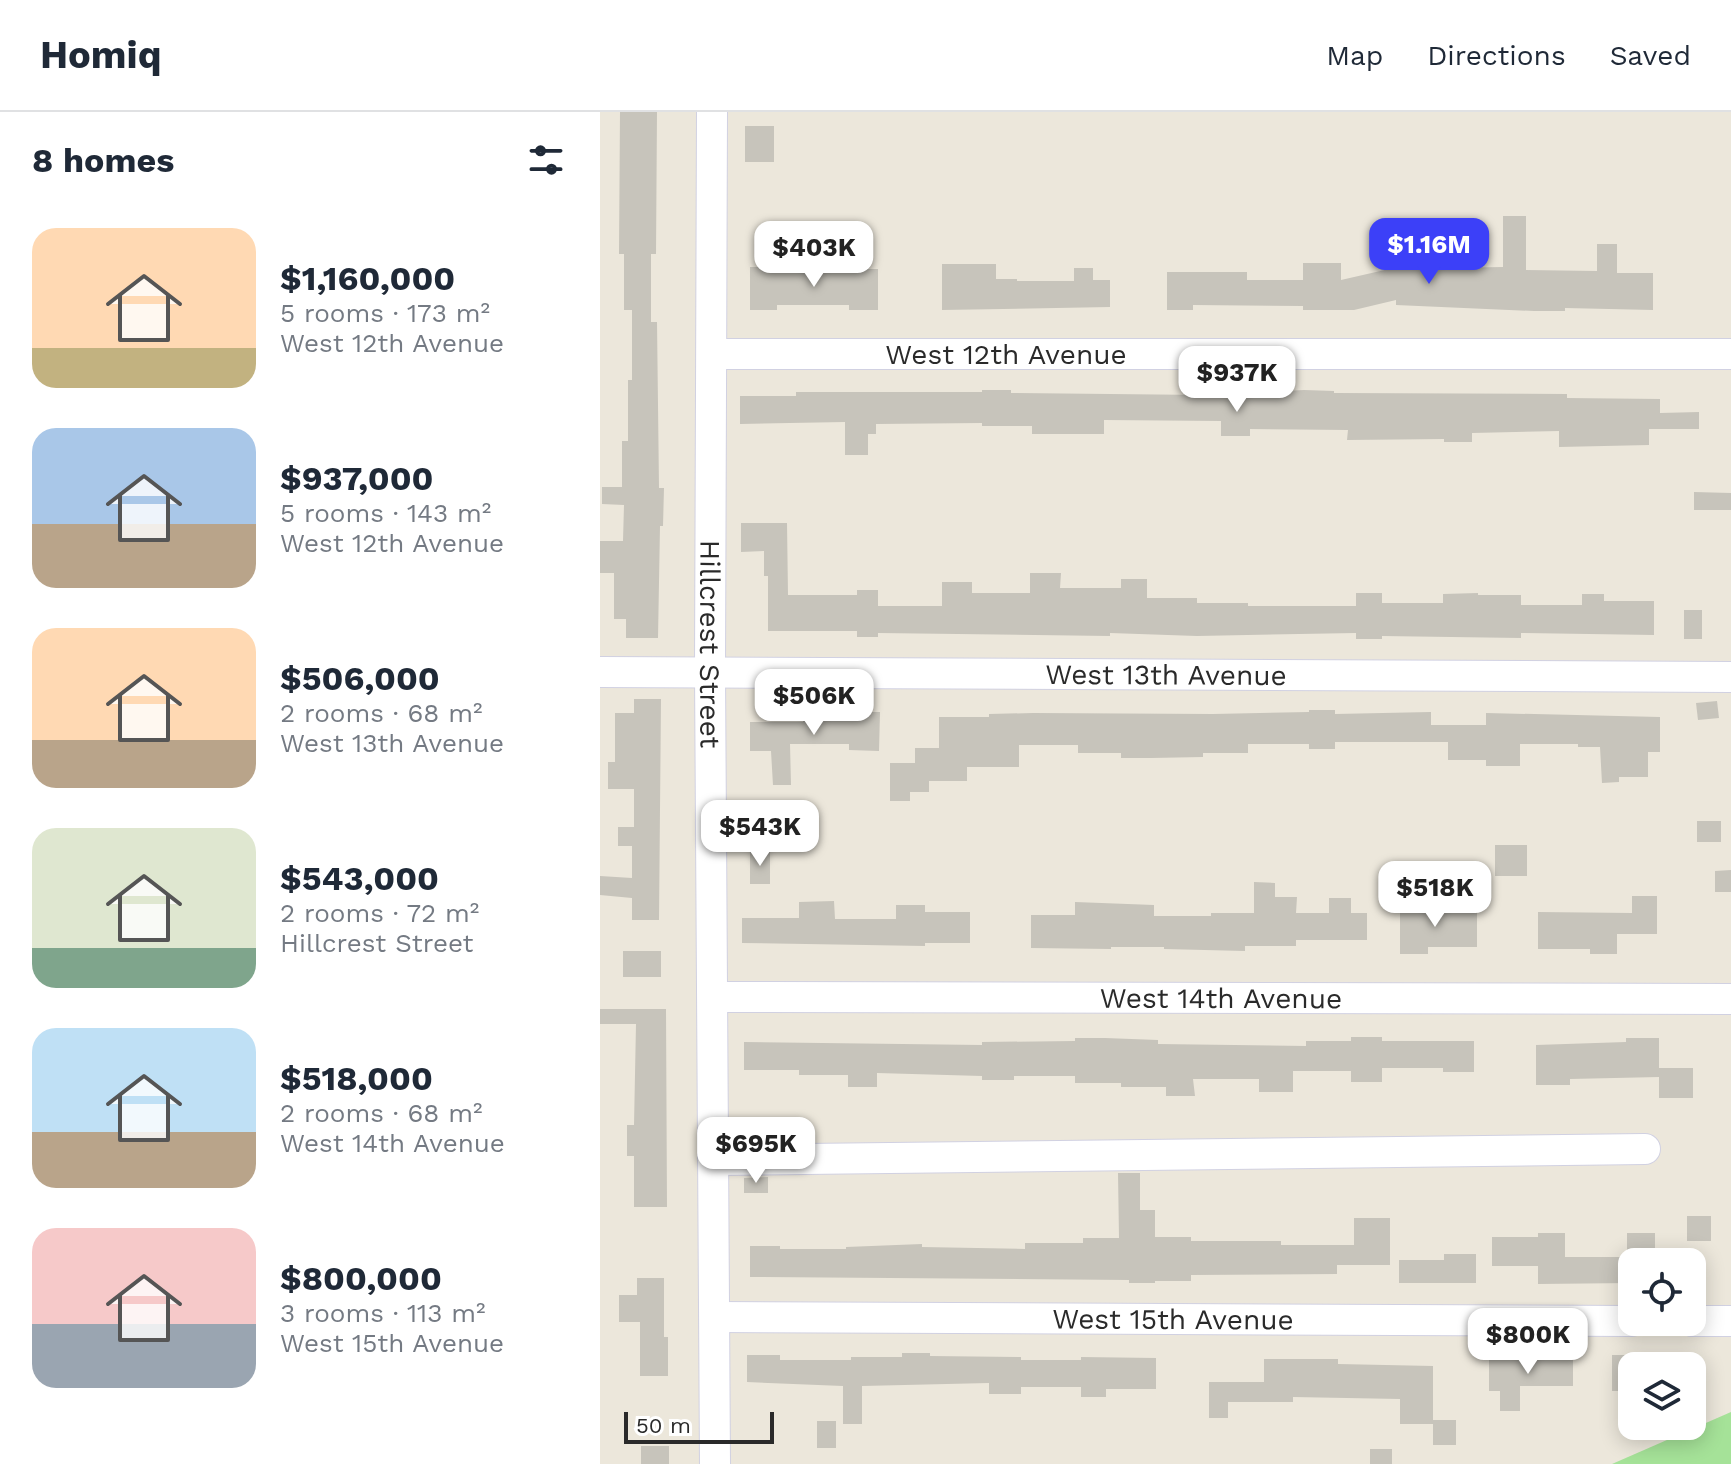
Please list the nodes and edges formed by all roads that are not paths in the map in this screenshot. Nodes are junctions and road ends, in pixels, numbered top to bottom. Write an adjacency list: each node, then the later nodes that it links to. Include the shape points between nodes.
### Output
1 (712, 112): 2 (street, Hillcrest Street)
2 (712, 354): 3 (street, West 12th Avenue); 4 (street, Hillcrest Street)
3 (1731, 354)
4 (710, 671): 5 (street, West 13th Avenue); 6 (street, West 13th Avenue); 7 (street, Hillcrest Street)
5 (600, 672)
6 (1731, 677)
7 (713, 997): 8 (street, West 14th Avenue); 10 (street, Hillcrest Street)
8 (1731, 999)
9 (1645, 1149): 10 (street)
10 (714, 1160): 11 (street, Hillcrest Street)
11 (715, 1317): 12 (street, West 15th Avenue); 15 (street, Hillcrest Street)
12 (1618, 1321)
13 (1706, 1321): 14 (street)
14 (1731, 1321)
15 (715, 1464)

